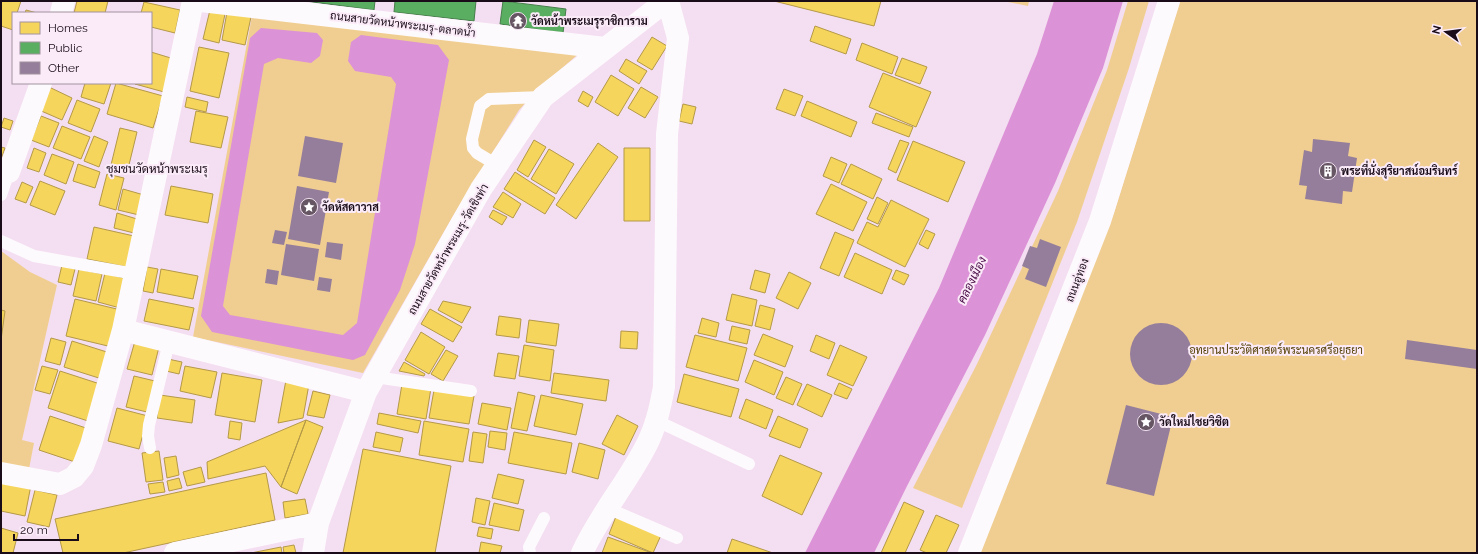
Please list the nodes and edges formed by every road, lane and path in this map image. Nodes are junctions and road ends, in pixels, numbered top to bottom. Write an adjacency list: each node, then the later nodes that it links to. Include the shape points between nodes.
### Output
1 (64, 1): 6 (street)
2 (193, 1): 14 (street)
3 (201, 1): 7 (street, ถนนสายวัดหน้าพระเมรุ-ตลาดน้ำ)
4 (667, 1): 7 (street, ถนนสายวัดหน้าพระเมรุ-วัดเชิงท่า); 19 (street, via 678,38 667,134 664,388)
5 (1169, 1): 31 (street, ถนนอู่ทอง, via 1100,221)
6 (61, 12)
7 (605, 48): 9 (street, ถนนสายวัดหน้าพระเมรุ-วัดเชิงท่า)
8 (40, 84): 11 (street)
9 (543, 97): 10 (street, ถนนสายวัดหน้าพระเมรุ-วัดเชิงท่า); 10 (lane, via 489,99 480,106 472,148)
10 (497, 165): 17 (street, ถนนสายวัดหน้าพระเมรุ-วัดเชิงท่า)
11 (9, 172): 12 (lane)
12 (1, 195)
13 (1, 240): 14 (lane, via 34,256)
14 (135, 274): 15 (street)
15 (123, 330): 16 (street); 22 (street, via 91,445 83,466 74,477 60,484)
16 (169, 342): 17 (street); 20 (lane, via 149,425)
17 (371, 384): 18 (lane); 25 (street, ถนนสายวัดหน้าพระเมรุ-วัดเชิงท่า)
18 (471, 391)
19 (657, 421): 21 (lane); 23 (street, via 646,446)
20 (150, 448)
21 (749, 464)
22 (1, 473)
23 (607, 508): 26 (lane); 30 (street)
24 (544, 518): 29 (lane, via 529,547)
25 (318, 523): 27 (street); 28 (street, ถนนสายวัดหน้าพระเมรุ-วัดเชิงท่า)
26 (677, 538)
27 (175, 553)
28 (312, 553)
29 (530, 553)
30 (582, 553)
31 (969, 553)

